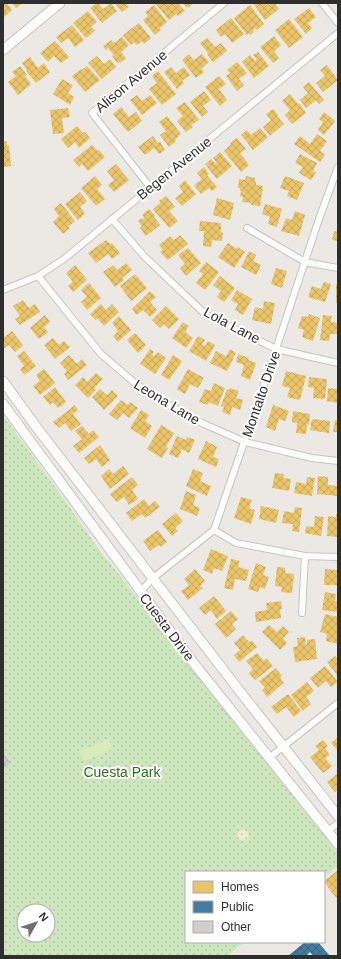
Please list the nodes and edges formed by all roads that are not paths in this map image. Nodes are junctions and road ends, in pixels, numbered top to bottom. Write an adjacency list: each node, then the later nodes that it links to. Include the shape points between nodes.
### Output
1 (60, 3): 6 (main road)
2 (224, 3): 8 (street, Alison Avenue, via 92,113)
3 (322, 3): 4 (street)
4 (338, 23)
5 (338, 33): 8 (street, Begen Avenue)
6 (3, 50)
7 (338, 167): 11 (street, Montalto Drive)
8 (150, 187): 9 (street, Begen Avenue)
9 (112, 219): 13 (street, Begen Avenue); 15 (street, Lola Lane, via 144,256 205,314)
10 (247, 228): 11 (street)
11 (305, 262): 12 (street); 15 (street, Montalto Drive)
12 (338, 268)
13 (38, 276): 14 (street, Begen Avenue); 19 (street, Leona Lane, via 101,354 136,384 172,407)
14 (3, 290)
15 (276, 349): 16 (street, Lola Lane); 19 (street, Montalto Drive)
16 (338, 363)
17 (3, 381): 24 (main road, Cuesta Drive)
18 (3, 404): 25 (main road, Cuesta Drive)
19 (245, 442): 20 (street, Leona Lane, via 312,458); 21 (street, Montalto Drive)
20 (338, 461)
21 (214, 530): 22 (street, via 236,543); 24 (street)
22 (305, 556): 23 (street); 26 (street)
23 (338, 557)
24 (153, 578): 25 (street); 28 (main road, Cuesta Drive)
25 (140, 591): 29 (main road, Cuesta Drive)
26 (302, 613)
27 (338, 703): 28 (street)
28 (283, 746): 29 (street); 30 (main road, Cuesta Drive)
29 (269, 758): 32 (main road, Cuesta Drive)
30 (338, 816)
31 (338, 823): 32 (street)
32 (328, 831): 33 (main road, Cuesta Drive)
33 (338, 844)

